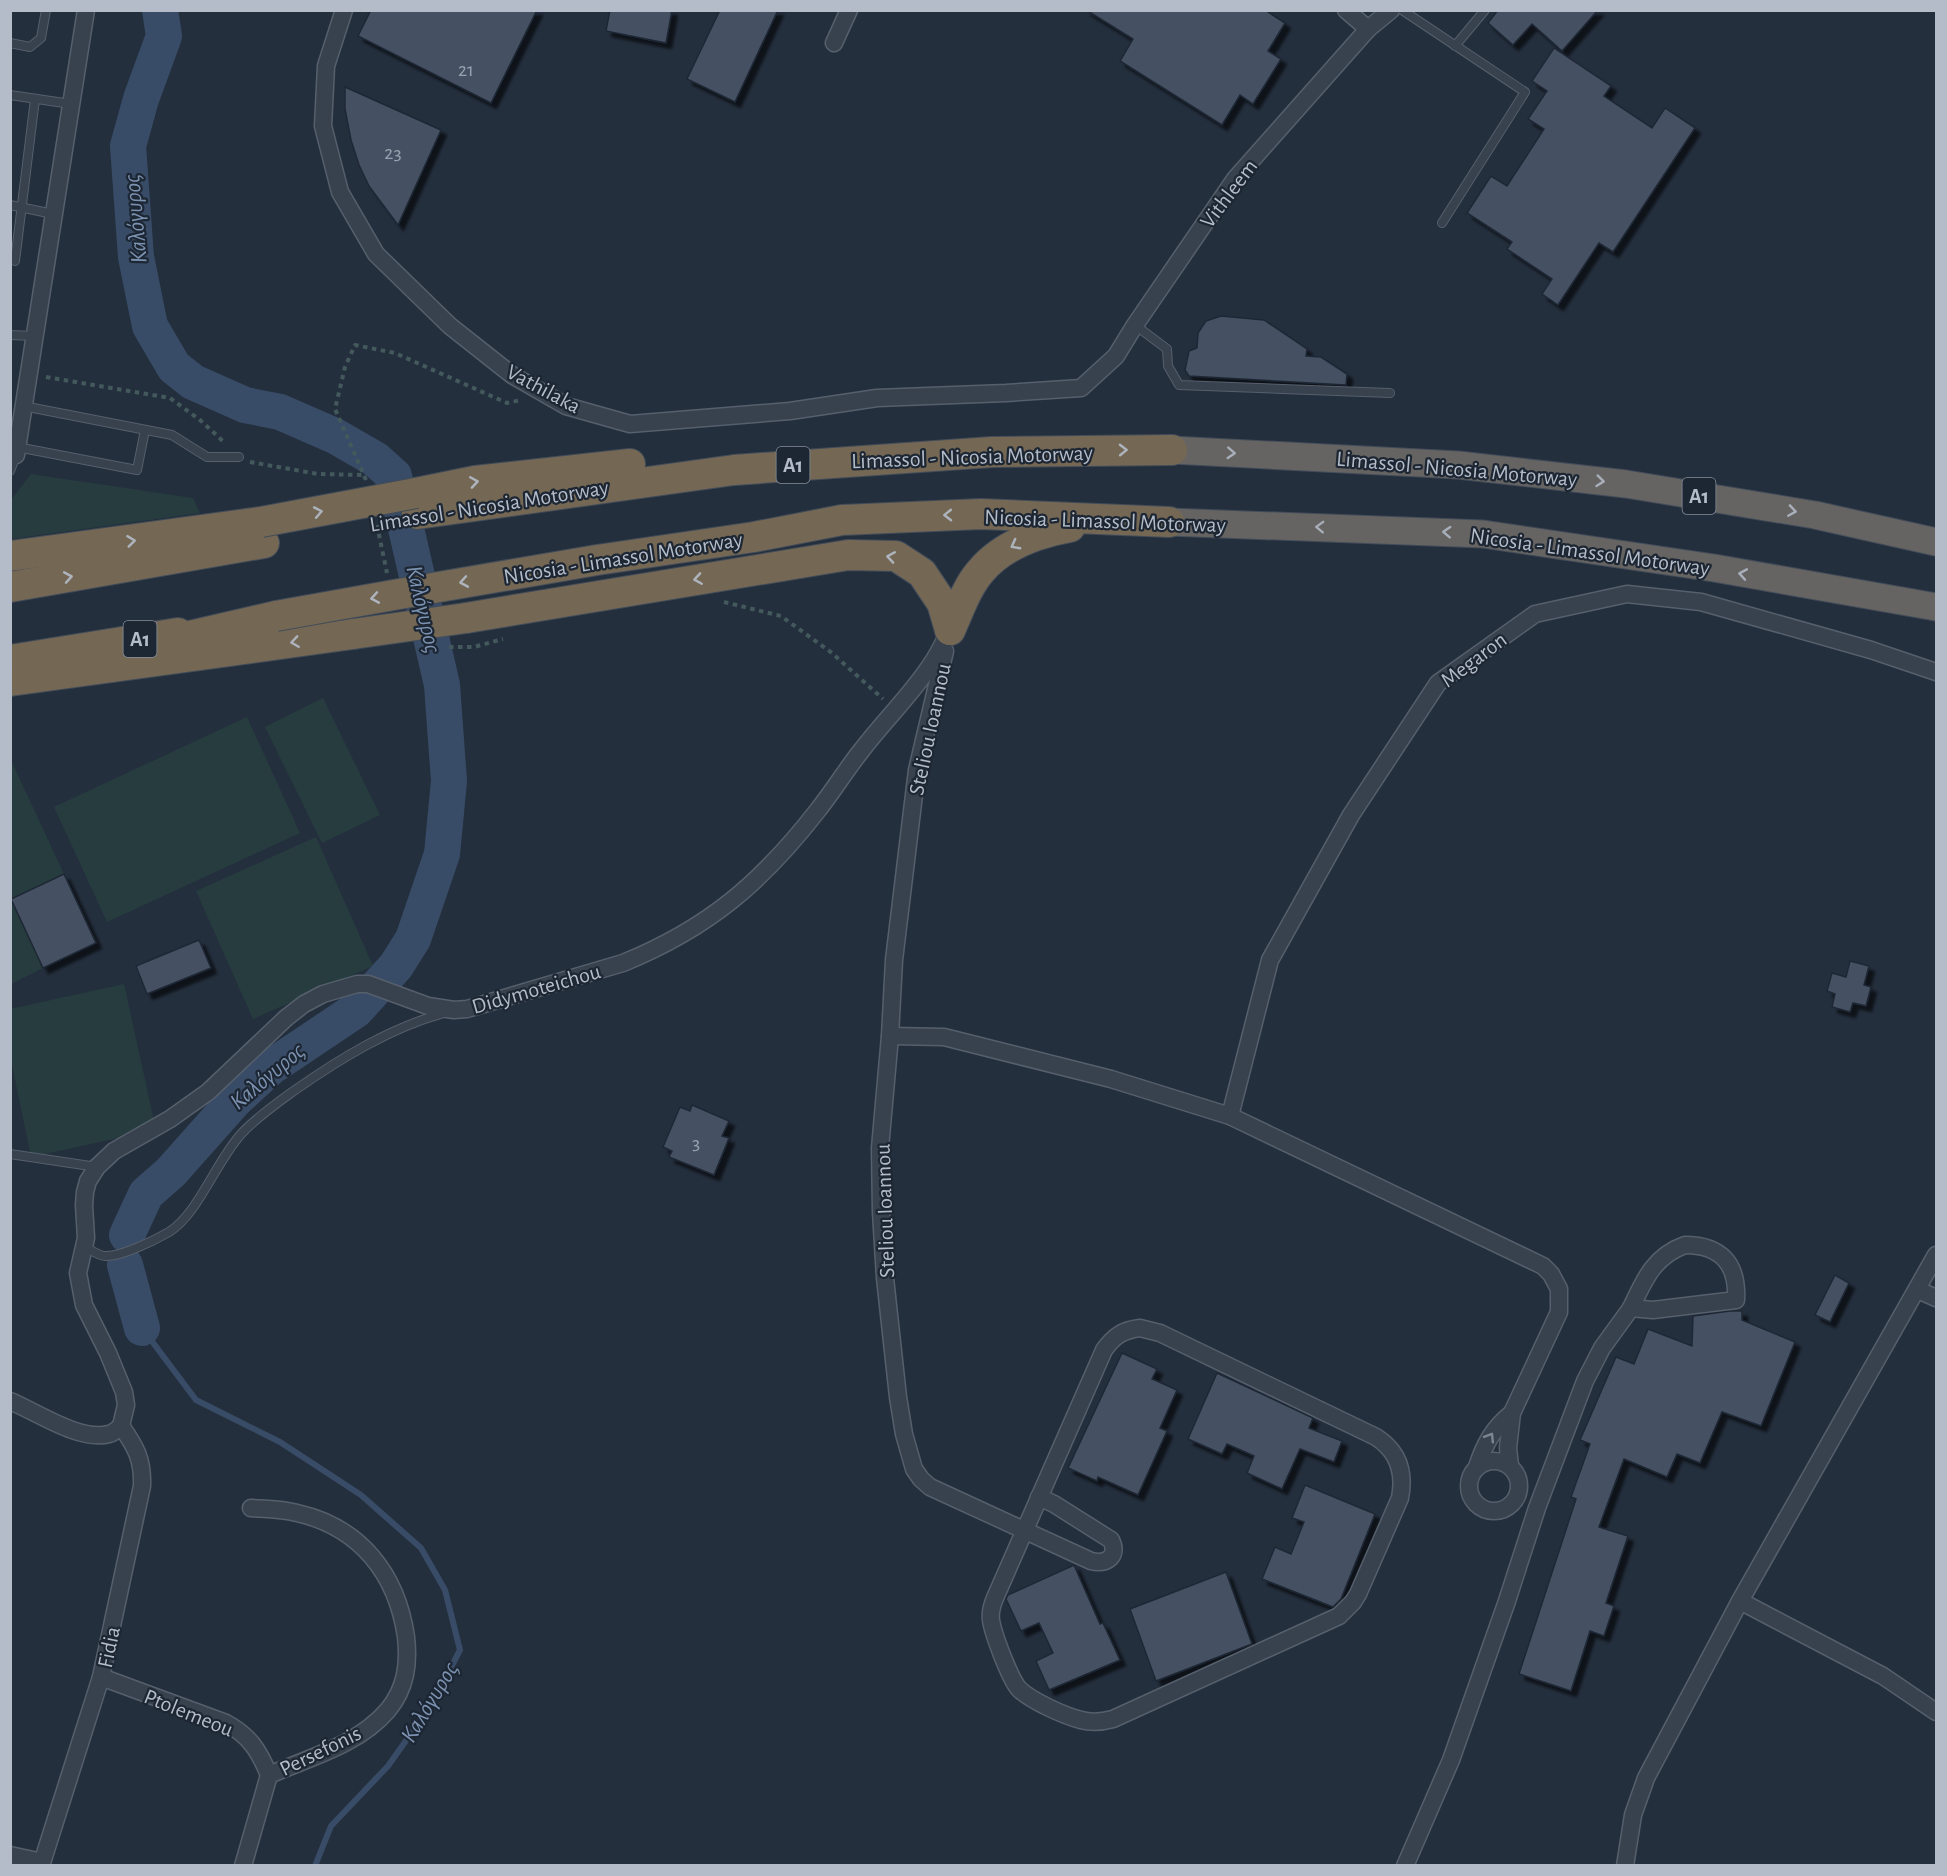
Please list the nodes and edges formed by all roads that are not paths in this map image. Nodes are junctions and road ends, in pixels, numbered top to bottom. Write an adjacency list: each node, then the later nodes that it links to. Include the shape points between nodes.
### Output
1 (46, 10): 11 (lane, via 41,38 30,48)
2 (86, 10): 15 (street)
3 (344, 10): 24 (street, Vathilaka, via 326,66 323,126 340,192 376,255 450,326 512,375 566,406 630,424 790,411 877,398)
4 (849, 10): 10 (street)
5 (1346, 10): 9 (street)
6 (1391, 10): 9 (street, Vithleem)
7 (1402, 10): 12 (lane)
8 (1485, 10): 12 (lane)
9 (1368, 29): 21 (street, Vithleem, via 1235,179)
10 (834, 43)
11 (10, 44)
12 (1455, 46): 19 (lane, via 1525,92)
13 (10, 95): 14 (lane)
14 (36, 99): 15 (lane); 17 (lane)
15 (71, 104): 18 (street)
16 (10, 205): 17 (lane)
17 (22, 207): 18 (lane); 20 (lane)
18 (53, 214): 23 (street)
19 (1442, 223)
20 (15, 261)
21 (1135, 325): 24 (street, Vithleem, via 1116,357); 25 (lane, via 1167,349 1168,366 1179,385)
22 (10, 335): 23 (lane)
23 (34, 336): 26 (street)
24 (1080, 388)
25 (1390, 393)
26 (23, 406): 27 (lane); 30 (street)
27 (145, 430): 29 (lane, via 172,435 207,457); 30 (lane, via 137,470)
28 (1172, 450): 33 (highway, Limassol - Nicosia Motorway / A1, one-way to 28, via 417,504 734,470 992,452); 34 (highway, Limassol - Nicosia Motorway / A1, one-way to 34, via 1458,465 1626,484 1815,515)
29 (239, 457)
30 (15, 458)
31 (1112, 519): 32 (highway, Nicosia - Limassol Motorway / A1); 39 (highway, Nicosia - Limassol Motorway / A1, one-way to 39, bridge, via 981,514 842,520); 41 (highway, one-way to 41, via 1044,532 995,555 966,594)
32 (1169, 522): 36 (highway, Nicosia - Limassol Motorway / A1, one-way to 32, via 1483,534)
33 (262, 533): 35 (highway, one-way to 33); 37 (highway, Limassol - Nicosia Motorway / A1, one-way to 33)
34 (1936, 542)
35 (10, 556)
36 (1801, 584): 38 (highway, Nicosia - Limassol Motorway / A1); 40 (highway, via 1875,609)
37 (10, 587)
38 (1936, 607)
39 (273, 617): 42 (highway, Nicosia - Limassol Motorway / A1); 44 (highway)
40 (1936, 622)
41 (950, 630): 44 (highway, one-way to 44, bridge, via 942,603 922,573 896,556 848,555 465,618); 45 (street, Didymoteichou, via 930,666 818,810 764,873 725,907 700,925 623,963); 46 (street, Steliou Ioannou, via 917,770 894,960)
42 (10, 660)
43 (1936, 672): 47 (street, Megaron, via 1701,602 1627,594 1535,614 1438,683 1351,815 1270,960)
44 (10, 680)
45 (454, 1010): 49 (street, Didymoteichou, via 428,1006 374,987 340,987 304,1004 208,1092 114,1151); 50 (lane, via 389,1034 329,1066 275,1104 242,1133 192,1209 170,1231 103,1257)
46 (890, 1036): 47 (street, via 944,1037 1111,1079); 64 (street, Steliou Ioannou, via 880,1148 881,1212 898,1397 909,1454 914,1469 930,1487)
47 (1230, 1116): 56 (street, via 1533,1260 1551,1274 1559,1289 1559,1312)
48 (10, 1154): 49 (lane)
49 (97, 1167): 50 (street, Didymoteichou, via 85,1192)
50 (84, 1247): 57 (street, Didymoteichou, via 78,1273 84,1305 124,1392 126,1405)
51 (1936, 1255): 52 (street)
52 (1918, 1290): 53 (street); 65 (street)
53 (1936, 1298)
54 (1631, 1308): 54 (street, via 1653,1310 1736,1300 1733,1271 1725,1259 1699,1245 1671,1250 1659,1259); 63 (street, via 1593,1364)
55 (10, 1401): 57 (street, via 61,1426 92,1435 110,1434)
56 (1512, 1413): 58 (street); 59 (street, one-way to 56, via 1488,1438)
57 (121, 1426): 66 (street, Fidia, via 139,1456 142,1486)
58 (1510, 1466): 59 (street, via 1495,1460); 61 (street, via 1519,1480)
59 (1477, 1467): 61 (street, via 1469,1480 1475,1503 1489,1511 1506,1509)
60 (1039, 1497): 64 (street); 64 (street, Steliou Ioannou, via 1111,1540 1112,1556 1105,1562 1095,1562); 64 (street, via 1104,1350 1116,1336 1140,1328 1160,1333 1376,1437 1392,1450 1402,1479 1400,1498 1358,1594 1346,1611 1104,1722 1081,1720 1034,1700 1018,1688 1010,1675 991,1610)
61 (1517, 1497): 63 (street)
62 (251, 1508): 68 (street, Persefonis, via 311,1516 344,1532 370,1554 400,1606 408,1659 399,1695 375,1723 332,1750)
63 (1537, 1508): 72 (street, via 1451,1760)
64 (1024, 1531)
65 (1740, 1601): 67 (street, via 1882,1676); 73 (street, via 1646,1778 1633,1815)
66 (101, 1677): 68 (street, Ptolemeou, via 226,1723 259,1752); 70 (street, Fidia)
67 (1936, 1712)
68 (269, 1775): 71 (street)
69 (10, 1855): 70 (street)
70 (41, 1864)
71 (243, 1866)
72 (1405, 1866)
73 (1625, 1866)

